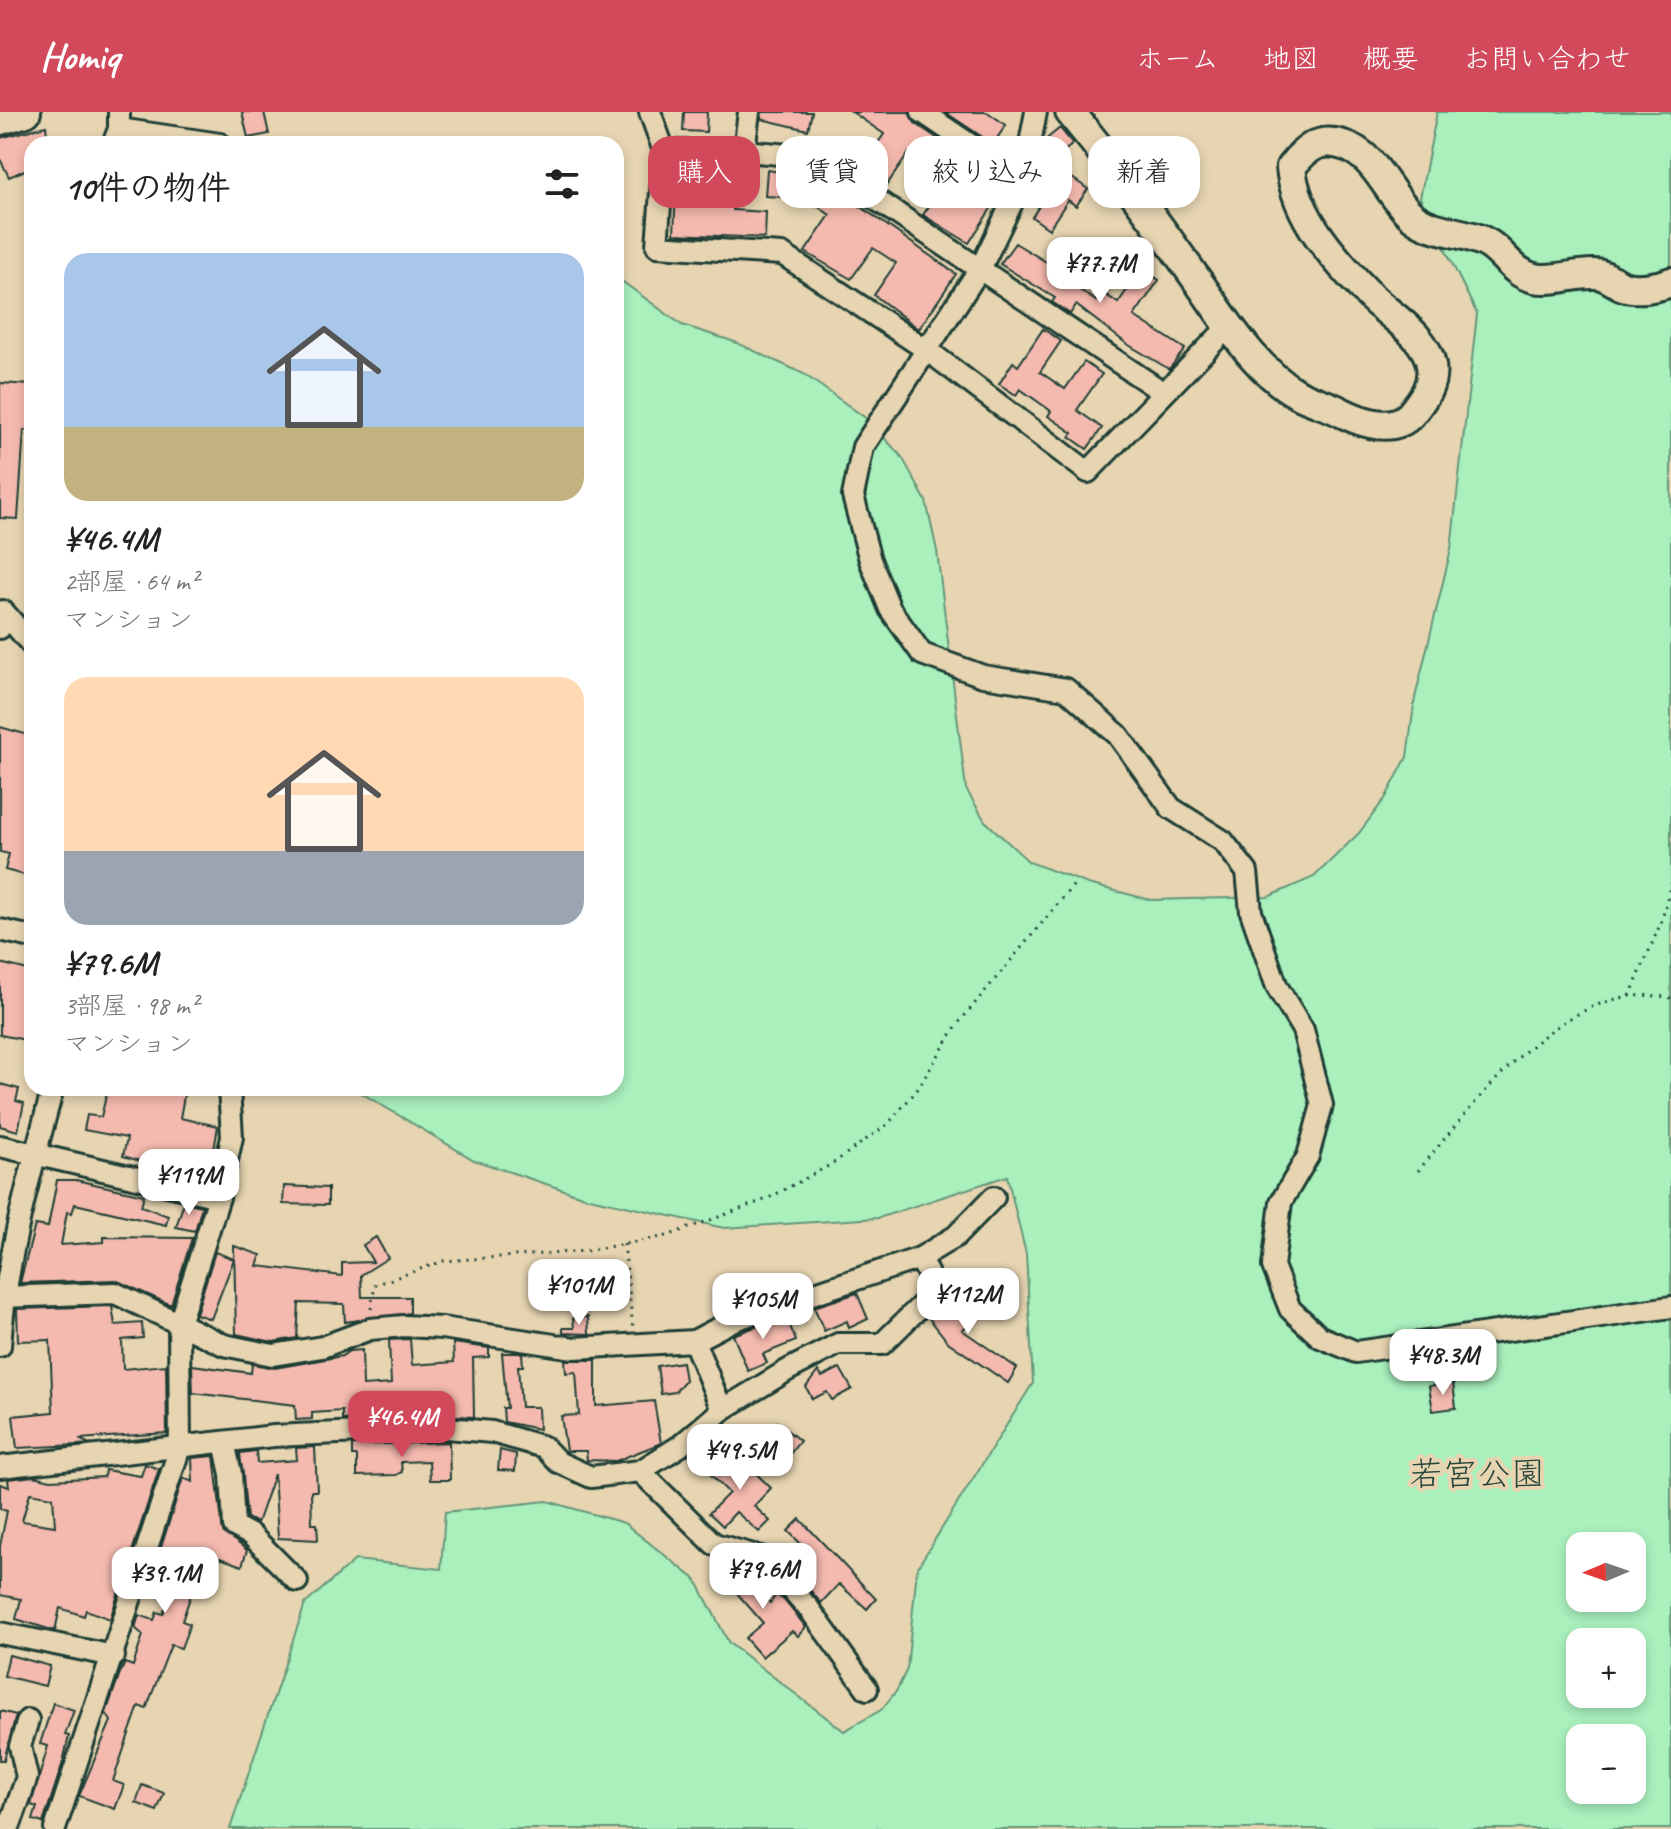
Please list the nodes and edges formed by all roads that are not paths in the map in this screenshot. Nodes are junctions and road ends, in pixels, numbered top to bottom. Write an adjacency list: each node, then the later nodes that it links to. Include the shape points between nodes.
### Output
1 (26, 112): 7 (main road)
2 (650, 112): 10 (street)
3 (749, 112): 11 (street)
4 (922, 112): 12 (street)
5 (1036, 112): 13 (street)
6 (1070, 112): 19 (main road)
7 (0, 120)
8 (117, 128): 9 (street)
9 (168, 136)
10 (659, 136)
11 (746, 136)
12 (958, 136)
13 (1031, 136)
14 (760, 152): 17 (street, via 813,157)
15 (660, 208): 20 (street, via 657,246 782,254)
16 (1009, 208): 17 (street)
17 (981, 267): 20 (street); 21 (street)
18 (1671, 282): 19 (main road, via 1627,287 1598,274 1534,278 1512,267 1490,245 1431,227 1410,214 1364,158 1344,145 1320,142 1303,150 1291,167 1300,208 1372,297 1409,329 1426,352 1431,385 1407,418 1389,425 1357,420 1297,394)
19 (1228, 327): 21 (street)
20 (927, 350): 21 (street, via 1088,472); 34 (street, via 863,447 853,496 870,560 890,609 922,654 983,676 1066,689 1118,735 1171,808 1223,841 1247,872 1251,912 1277,987 1303,1030 1322,1105 1308,1156 1281,1202 1273,1266 1290,1309 1320,1337 1356,1352)
21 (1164, 393)
22 (1, 615): 23 (street)
23 (24, 637)
24 (0, 930): 25 (street)
25 (24, 935)
26 (51, 1096): 29 (street)
27 (229, 1096): 30 (street, via 232,1137)
28 (0, 1146): 29 (street)
29 (35, 1154): 30 (street); 33 (street)
30 (219, 1197): 35 (street)
31 (994, 1197): 32 (street, via 956,1236)
32 (920, 1258): 36 (street, via 734,1320); 38 (street, via 936,1291 882,1344 838,1344)
33 (2, 1297): 35 (street, via 115,1293); 37 (street)
34 (1671, 1307)
35 (179, 1324): 36 (street, via 224,1345 273,1355 322,1347 370,1329 442,1328 574,1348); 40 (street)
36 (694, 1341): 38 (street)
37 (0, 1346)
38 (722, 1410): 42 (street)
39 (224, 1442): 40 (street); 42 (street, via 447,1428 492,1432 544,1447 558,1462 591,1477); 43 (street, via 234,1526 251,1535)
40 (180, 1447): 41 (street); 45 (street)
41 (0, 1467)
42 (640, 1471): 46 (street, via 714,1544 764,1558 810,1610)
43 (297, 1581)
44 (0, 1633): 45 (street)
45 (114, 1656): 49 (street)
46 (867, 1689)
47 (28, 1720): 48 (street, via 20,1746 27,1777)
48 (10, 1826)
49 (55, 1829)

